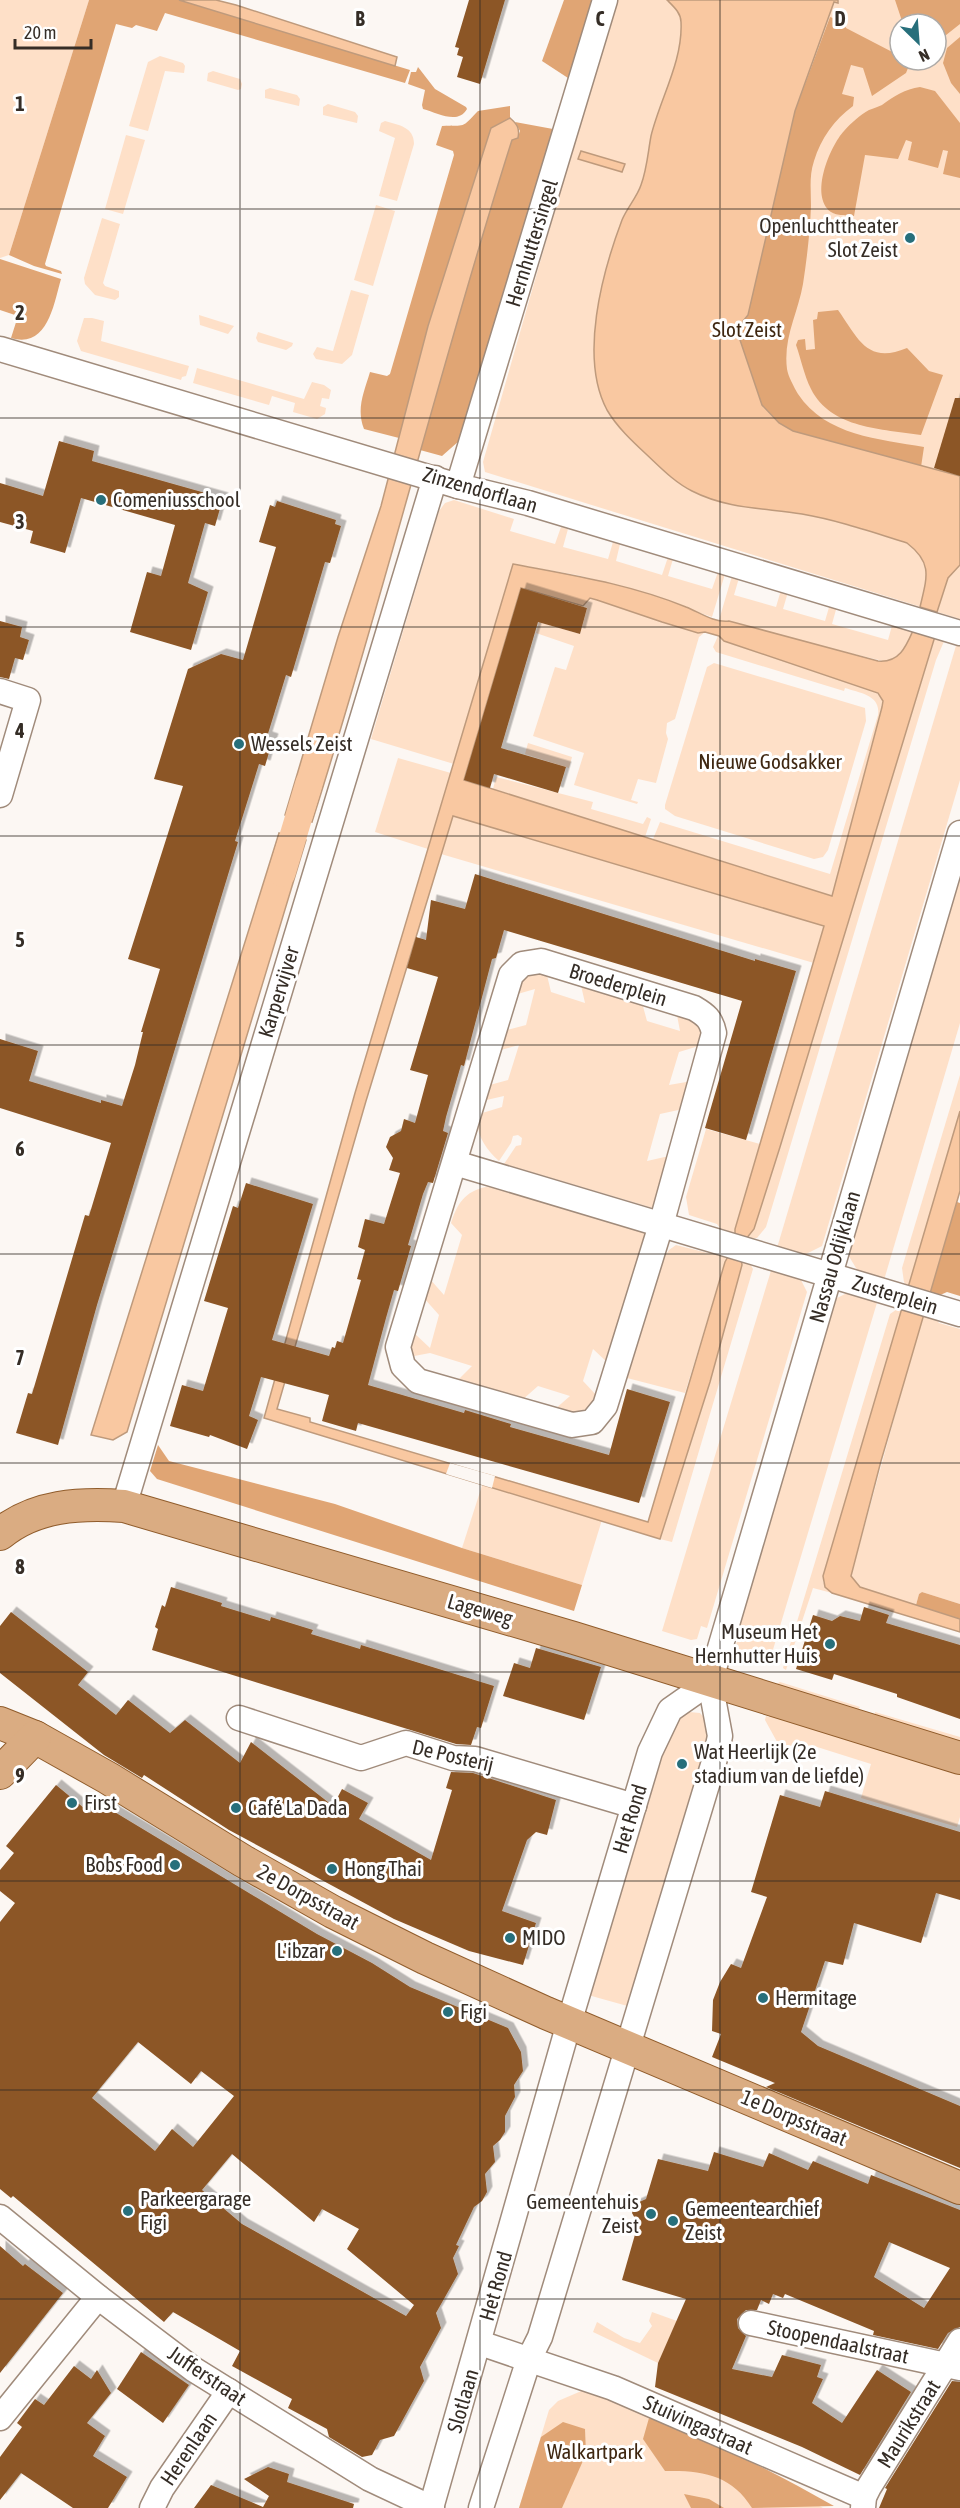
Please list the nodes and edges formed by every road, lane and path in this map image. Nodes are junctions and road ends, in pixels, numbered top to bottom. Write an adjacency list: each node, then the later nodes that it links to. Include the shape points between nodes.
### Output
1 (605, 0): 4 (street, Hernhuttersingel)
2 (0, 349): 3 (street, Zinzendorflaan)
3 (430, 477): 4 (street, Zinzendorflaan); 13 (street, Karpervijver)
4 (458, 486): 5 (street, Zinzendorflaan, via 528,503)
5 (950, 630)
6 (0, 691): 7 (street, via 28,700)
7 (0, 795)
8 (960, 833): 11 (street, Nassau Odijklaan)
9 (455, 1163): 10 (street); 10 (street, Broederplein, via 398,1347 403,1366 418,1381 572,1425 592,1422 605,1406); 10 (street, Broederplein, via 511,975 522,964 541,962 694,1008 712,1022 714,1033)
10 (661, 1225): 11 (street)
11 (830, 1276): 12 (street, Zusterplein); 15 (street, Nassau Odijklaan)
12 (960, 1314)
13 (124, 1506): 14 (main road, Lageweg, via 99,1504 30,1514); 15 (main road, Lageweg, via 574,1638)
14 (0, 1534)
15 (710, 1682): 19 (main road, Lageweg); 21 (street, Het Rond, via 670,1710 650,1752); 23 (street, via 720,1737 716,1755)
16 (239, 1718): 21 (street, De Posterij, via 361,1758 406,1743)
17 (0, 1723): 18 (main road, 2e Dorpsstraat)
18 (35, 1737): 20 (main road); 22 (main road, 2e Dorpsstraat, via 333,1912)
19 (960, 1758)
20 (0, 1773)
21 (634, 1806): 22 (street, Het Rond)
22 (569, 2023): 23 (main road, 2e Dorpsstraat); 29 (street, Het Rond)
23 (627, 2053): 24 (main road, 1e Dorpsstraat); 30 (street, via 540,2337)
24 (960, 2188)
25 (0, 2217): 26 (street, Jufferstraat)
26 (98, 2297): 32 (street, Jufferstraat, via 193,2369); 33 (street)
27 (751, 2323): 31 (street, Stoopendaalstraat)
28 (960, 2342): 31 (street, Maurikstraat)
29 (480, 2343): 30 (street, Slotlaan); 36 (street, Slotlaan)
30 (529, 2360): 34 (street, Stuivingastraat, via 613,2388); 37 (street)
31 (953, 2366): 34 (street, Maurikstraat)
32 (229, 2391): 35 (street, Herenlaan); 36 (street, Jufferstraat, via 370,2479)
33 (0, 2418)
34 (864, 2503)
35 (152, 2508)
36 (432, 2508)
37 (481, 2508)

